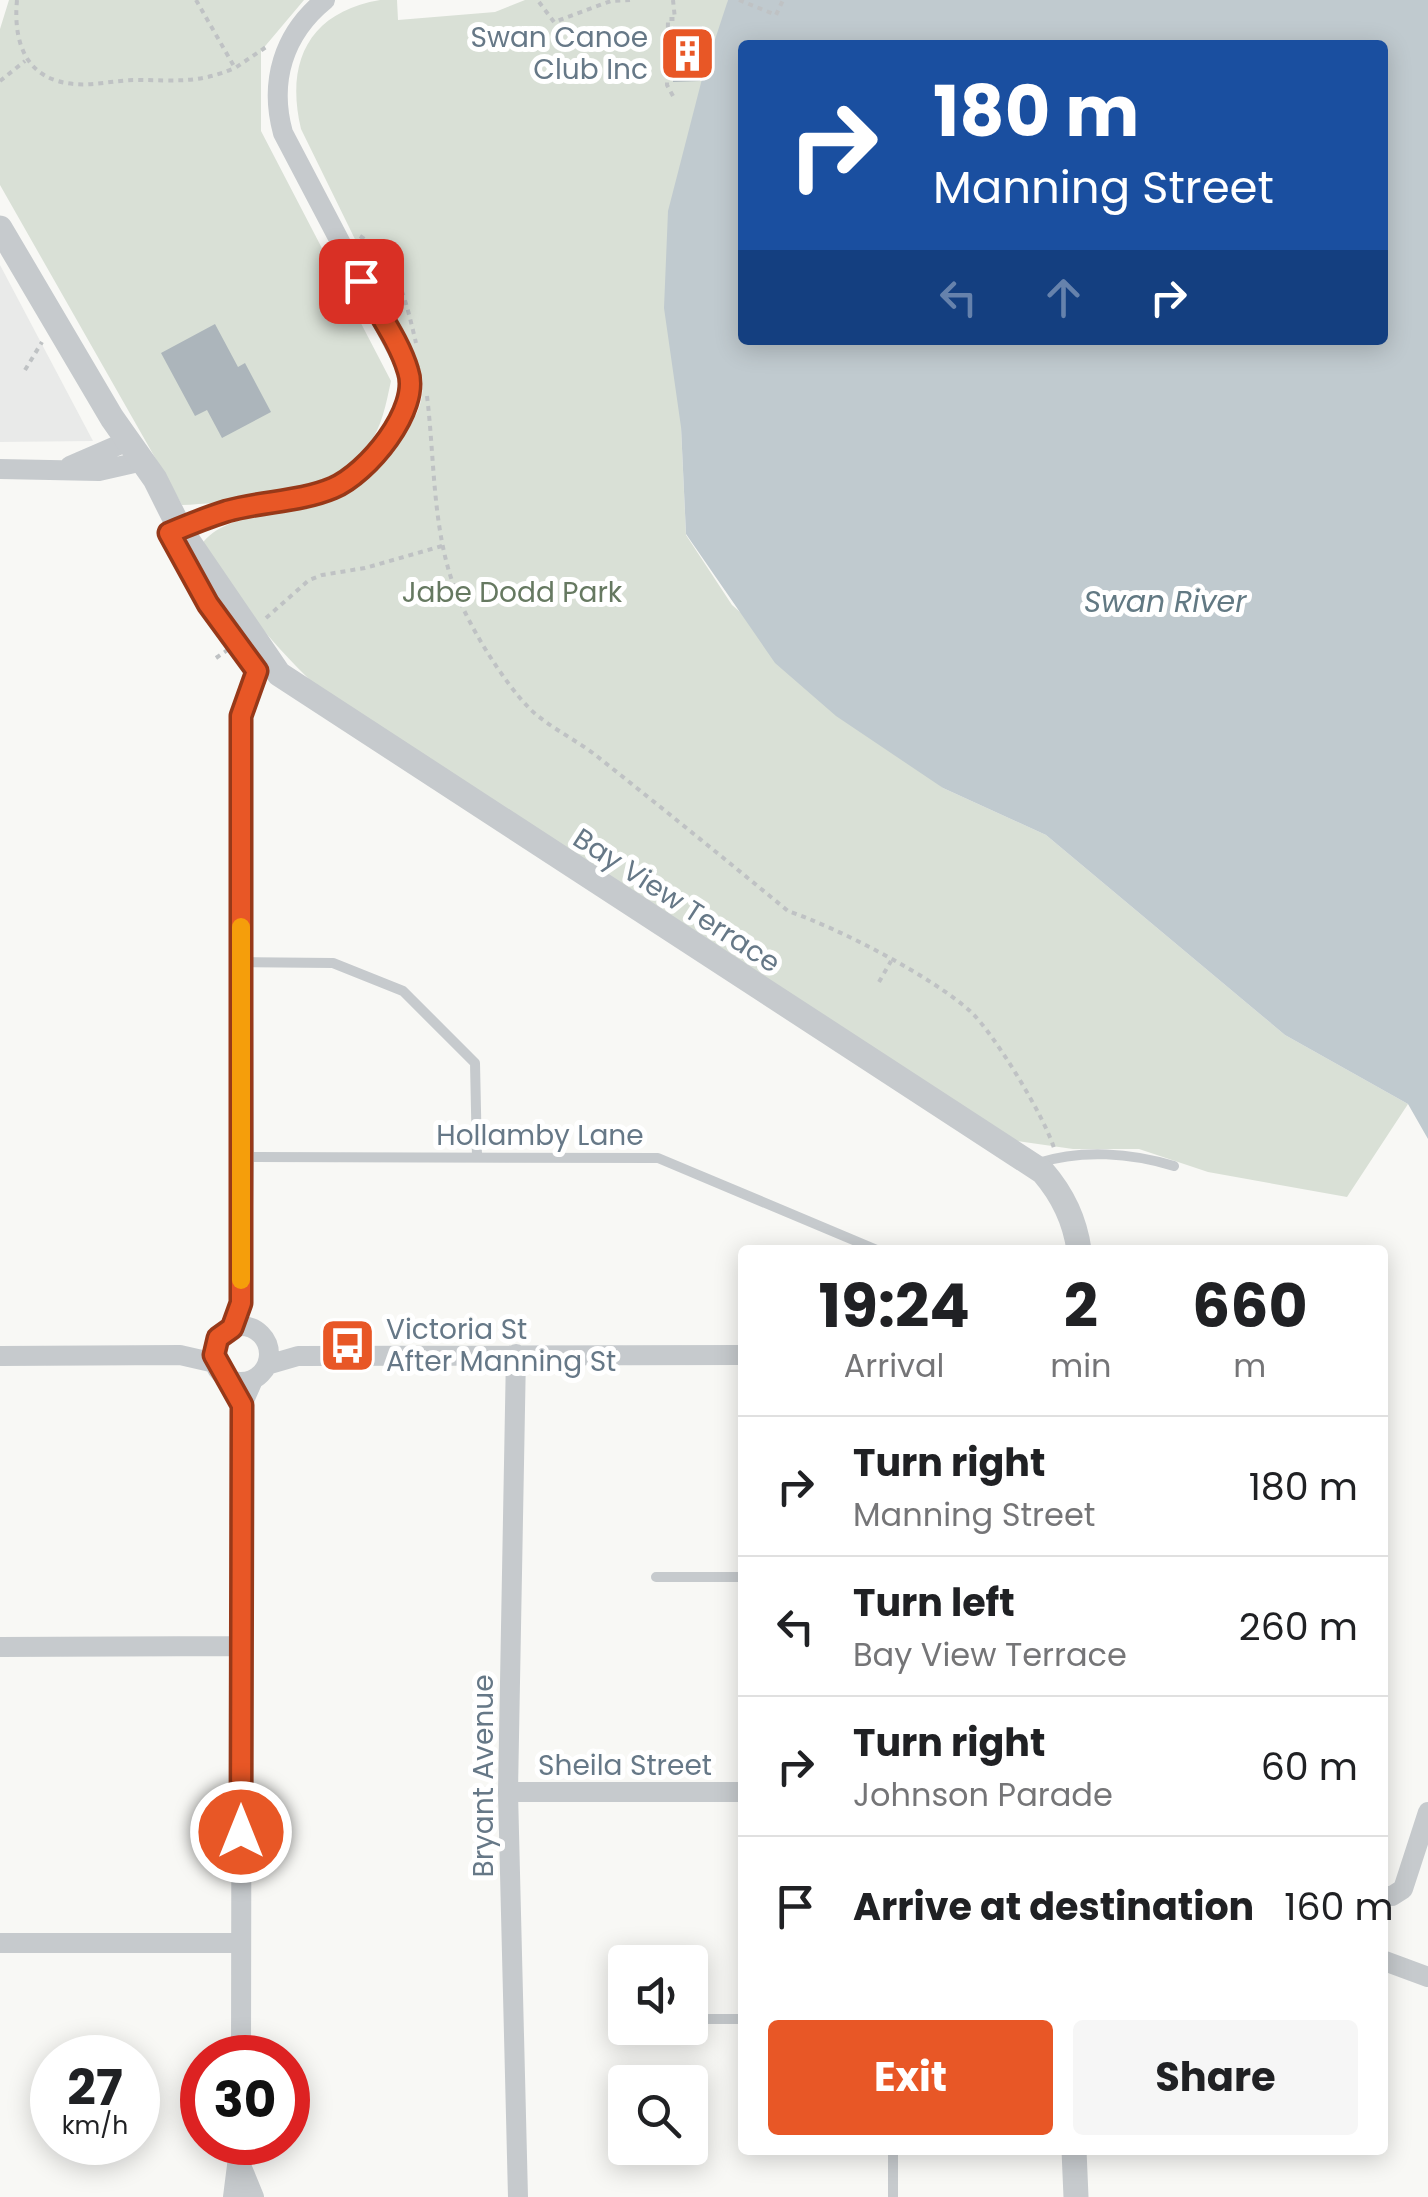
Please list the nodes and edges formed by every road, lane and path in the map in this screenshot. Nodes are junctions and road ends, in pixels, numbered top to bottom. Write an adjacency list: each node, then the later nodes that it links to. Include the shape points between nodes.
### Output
1 (18, 0): 10 (path)
2 (196, 0): 11 (path)
3 (325, 0): 22 (street, via 282,57 278,114 408,371 411,391 392,432 335,487 229,511)
4 (630, 0): 8 (path, via 554,22)
5 (673, 0): 13 (path, via 666,85)
6 (739, 0): 7 (path, via 776,15)
7 (782, 0)
8 (538, 2)
9 (278, 38): 11 (path)
10 (26, 60): 11 (path, via 50,79 75,84 202,82); 12 (path)
11 (236, 68)
12 (0, 81)
13 (673, 96)
14 (0, 228): 20 (street, Bay View Terrace)
15 (355, 232): 17 (path, via 392,267)
16 (42, 342): 18 (path)
17 (420, 356)
18 (25, 370)
19 (426, 394): 23 (path)
20 (131, 453): 21 (street, via 99,471); 22 (street, Bay View Terrace)
21 (0, 470)
22 (179, 539): 24 (street, Bay View Terrace)
23 (442, 546): 24 (path, via 309,580); 26 (path, via 478,635 531,710 788,910)
24 (234, 645): 25 (street, Bay View Terrace)
25 (271, 672): 27 (street, via 241,716); 32 (street, Bay View Terrace)
26 (892, 961): 28 (path); 29 (path, via 984,1025)
27 (241, 962): 30 (street); 31 (lane, via 333,963 403,991 476,1063)
28 (879, 982)
29 (1056, 1156): 32 (lane); 33 (lane, via 1144,1157)
30 (244, 1157): 31 (lane, Hollamby Lane); 38 (street)
31 (477, 1157): 35 (lane, Hollamby Lane, via 658,1158)
32 (1027, 1165): 34 (street, Bay View Terrace)
33 (1174, 1166)
34 (1061, 1212): 36 (street); 37 (street)
35 (866, 1245)
36 (1066, 1245)
37 (1077, 1245)
38 (241, 1303): 39 (street); 42 (street)
39 (225, 1333): 41 (street); 42 (street); 45 (street)
40 (516, 1354): 42 (street); 43 (street); 51 (street, Bryant Avenue)
41 (180, 1355): 44 (street); 45 (street)
42 (261, 1355): 45 (street, via 235,1381); 46 (street)
43 (738, 1355)
44 (0, 1356)
45 (221, 1370): 46 (street)
46 (242, 1405): 49 (street)
47 (738, 1577): 48 (lane)
48 (656, 1578)
49 (241, 1646): 50 (street); 56 (street)
50 (0, 1647)
51 (508, 1792): 52 (street, Sheila Street); 69 (street, Bryant Avenue)
52 (738, 1792)
53 (1428, 1812): 54 (street, via 1403,1889)
54 (1388, 1896)
55 (0, 1943): 56 (street)
56 (241, 1943): 61 (street)
57 (1388, 1962): 58 (street)
58 (1428, 1977)
59 (708, 2019): 60 (lane)
60 (738, 2019)
61 (241, 2035)
62 (893, 2155): 70 (lane)
63 (1074, 2155): 66 (street)
64 (238, 2165): 67 (street)
65 (244, 2165): 68 (street)
66 (1073, 2193)
67 (233, 2197)
68 (254, 2197)
69 (518, 2197)
70 (893, 2197)

